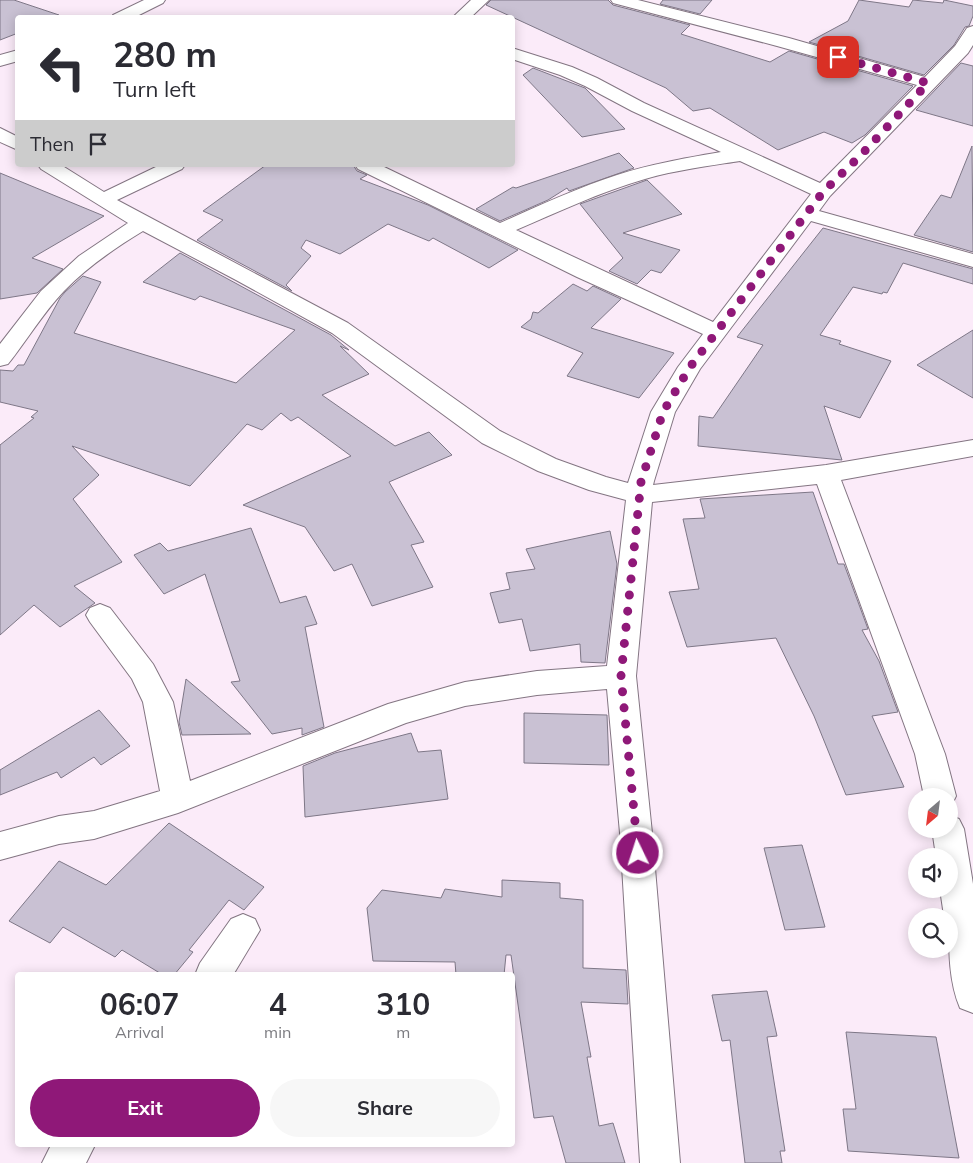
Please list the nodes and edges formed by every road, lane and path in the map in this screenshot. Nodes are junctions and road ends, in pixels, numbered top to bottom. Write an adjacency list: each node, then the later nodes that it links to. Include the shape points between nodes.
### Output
1 (157, 0): 4 (street)
2 (481, 0): 5 (street)
3 (619, 0): 10 (street)
4 (125, 15)
5 (464, 15)
6 (969, 45): 10 (street)
7 (515, 54): 13 (street, via 591,82)
8 (15, 56): 9 (street)
9 (0, 61)
10 (928, 83): 17 (street)
11 (0, 134): 12 (street)
12 (15, 143)
13 (741, 155): 17 (street); 21 (street, via 625,179)
14 (51, 167): 18 (street)
15 (171, 167): 18 (street)
16 (369, 167): 21 (street)
17 (823, 192): 19 (street)
18 (102, 200): 20 (street)
19 (807, 214): 22 (street); 23 (street)
20 (142, 223): 24 (street, via 104,246 57,286); 28 (street, via 340,328 491,437 548,465)
21 (500, 230): 23 (street)
22 (973, 261)
23 (716, 332): 28 (street, via 663,412)
24 (8, 335): 25 (street)
25 (0, 359)
26 (973, 448): 27 (street)
27 (826, 474): 28 (street); 31 (street, via 930,754)
28 (639, 495): 30 (street)
29 (100, 615): 32 (street, via 143,672 158,702)
30 (621, 676): 32 (street, via 537,683 456,696 399,713); 40 (street)
31 (938, 788)
32 (178, 799): 34 (street, via 94,825 59,830)
33 (949, 838): 37 (street)
34 (0, 846)
35 (243, 930): 36 (street)
36 (215, 972)
37 (973, 996)
38 (74, 1147): 39 (street)
39 (62, 1163)
40 (660, 1163)

